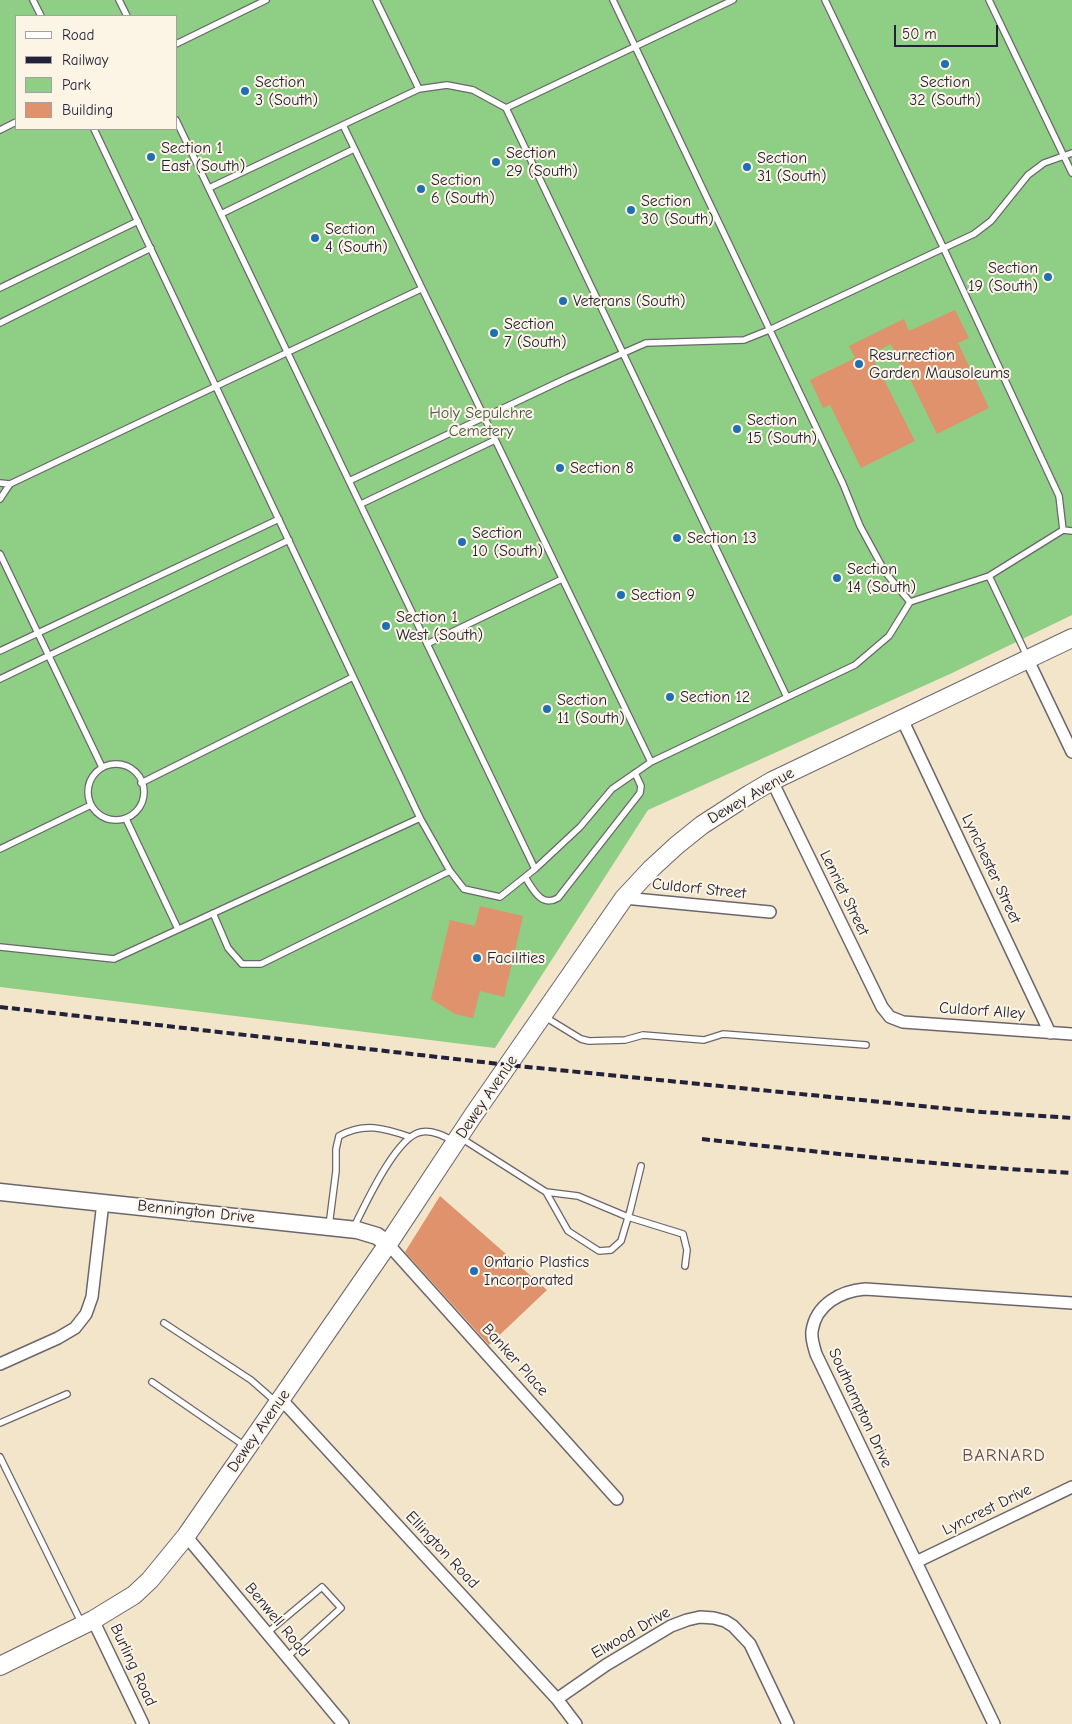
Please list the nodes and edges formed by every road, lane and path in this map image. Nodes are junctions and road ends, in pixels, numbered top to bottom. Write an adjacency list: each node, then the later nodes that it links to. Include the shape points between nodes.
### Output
1 (33, 0): 9 (lane)
2 (119, 0): 10 (lane)
3 (266, 0): 11 (lane)
4 (376, 0): 13 (lane)
5 (613, 0): 12 (lane)
6 (733, 0): 12 (lane)
7 (825, 0): 27 (lane)
8 (989, 0): 22 (lane)
9 (40, 15)
10 (126, 15)
11 (178, 43)
12 (636, 46): 14 (lane); 32 (lane)
13 (419, 89): 14 (lane, via 448,84 472,90); 17 (lane)
14 (506, 108): 34 (lane)
15 (15, 122): 18 (lane)
16 (178, 124): 24 (lane)
17 (343, 125): 20 (lane); 24 (lane)
18 (0, 130)
19 (94, 130): 26 (lane)
20 (354, 149): 25 (lane); 30 (lane)
21 (1072, 153): 22 (lane)
22 (1064, 157): 23 (lane); 27 (lane, via 1044,163 1028,175 991,221 974,234)
23 (1072, 173)
24 (209, 188): 25 (lane)
25 (222, 214): 33 (lane)
26 (138, 221): 28 (lane); 29 (lane)
27 (944, 247): 32 (lane); 44 (lane, via 1060,496)
28 (151, 248): 31 (lane); 35 (lane)
29 (0, 288)
30 (421, 288): 33 (lane); 36 (lane)
31 (0, 323)
32 (769, 330): 34 (lane, via 744,340 646,343); 50 (lane, via 860,526 885,572)
33 (288, 352): 35 (lane); 38 (lane)
34 (622, 354): 36 (lane); 59 (lane)
35 (216, 386): 40 (lane); 43 (lane)
36 (484, 418): 37 (lane); 38 (lane)
37 (495, 440): 42 (lane); 49 (lane)
38 (349, 481): 42 (lane)
39 (0, 483): 40 (lane)
40 (10, 484): 41 (lane)
41 (0, 499)
42 (361, 504): 53 (lane)
43 (279, 519): 46 (lane); 51 (lane)
44 (1063, 530): 45 (lane); 48 (lane)
45 (1072, 530)
46 (289, 540): 55 (lane); 57 (lane)
47 (0, 554): 51 (lane)
48 (989, 576): 50 (lane); 56 (lane)
49 (562, 579): 53 (lane); 62 (lane)
50 (910, 602): 59 (lane, via 890,636 855,665)
51 (38, 633): 54 (lane); 55 (lane)
52 (1072, 638): 56 (main road, Dewey Avenue)
53 (427, 644): 71 (lane)
54 (0, 651)
55 (48, 654): 58 (lane); 63 (lane)
56 (1027, 658): 60 (main road, Dewey Avenue); 61 (street)
57 (354, 677): 66 (lane); 69 (lane)
58 (0, 679)
59 (787, 697): 62 (lane)
60 (902, 719): 65 (main road, Dewey Avenue); 81 (street, Lynchester Street)
61 (1072, 752)
62 (651, 762): 64 (lane)
63 (102, 767): 66 (lane, via 120,764 129,767 136,772); 67 (lane, via 90,780 88,797)
64 (635, 773): 71 (lane, via 612,789 580,828); 73 (lane, via 641,786 640,793 558,898 544,901 535,894)
65 (772, 781): 74 (main road, Dewey Avenue, via 696,830 652,868); 80 (street, Lenriet Street)
66 (141, 783): 68 (lane, via 144,798 134,814)
67 (91, 805): 68 (lane, via 102,816 118,820); 70 (lane)
68 (126, 818): 77 (lane)
69 (420, 818): 72 (lane); 76 (lane)
70 (0, 849)
71 (535, 869): 73 (lane)
72 (450, 871): 73 (lane, via 464,889 500,897); 76 (lane, via 261,964 242,964 228,948)
73 (526, 876)
74 (624, 898): 75 (street, Culdorf Street); 79 (main road, Dewey Avenue)
75 (770, 912)
76 (213, 913): 77 (lane)
77 (178, 930): 78 (lane, via 114,959)
78 (0, 947)
79 (542, 1016): 83 (lane, via 589,1041 625,1040 643,1035 704,1040 723,1034); 85 (main road, Dewey Avenue)
80 (890, 1018): 81 (street, Culdorf Alley, via 903,1022)
81 (1050, 1032): 82 (street, Culdorf Alley)
82 (1072, 1034)
83 (866, 1045)
84 (410, 1137): 85 (lane, via 420,1132 439,1133); 91 (lane, via 361,1127 339,1136); 92 (lane, via 392,1156)
85 (458, 1140): 88 (lane); 93 (main road, Dewey Avenue)
86 (641, 1166): 90 (lane)
87 (0, 1192): 89 (street, Bennington Drive)
88 (546, 1192): 90 (lane, via 578,1196); 90 (lane, via 568,1231 599,1251 611,1250 621,1241)
89 (103, 1202): 91 (street, Bennington Drive); 97 (street, via 92,1297 86,1314 75,1328 58,1338)
90 (628, 1217): 94 (lane, via 683,1234 687,1250)
91 (329, 1227): 92 (street, Bennington Drive)
92 (353, 1229): 93 (street, Bennington Drive, via 367,1232)
93 (388, 1244): 100 (main road, Dewey Avenue); 105 (street, Banker Place)
94 (685, 1266)
95 (1072, 1303): 107 (street, Southampton Drive, via 865,1289 838,1295 824,1306 812,1331 816,1354)
96 (164, 1323): 100 (lane)
97 (0, 1364)
98 (152, 1382): 102 (lane)
99 (67, 1394): 101 (lane)
100 (279, 1402): 102 (main road, Dewey Avenue); 112 (street, Ellington Road)
101 (0, 1423)
102 (246, 1448): 106 (main road, Dewey Avenue)
103 (1, 1461): 108 (lane)
104 (1072, 1487): 107 (street, Lyncrest Drive)
105 (617, 1499)
106 (186, 1536): 108 (main road, Dewey Avenue, via 134,1595); 109 (street, Benwell Road)
107 (916, 1562): 117 (street, Southampton Drive)
108 (88, 1623): 111 (main road, Dewey Avenue); 113 (street, Burling Road)
109 (266, 1633): 110 (street, Benwell Road); 110 (lane, via 322,1587 341,1608)
110 (287, 1657): 114 (street, Benwell Road)
111 (0, 1666)
112 (557, 1699): 115 (street, Ellington Road); 116 (street, Elwood Drive, via 671,1626 700,1617 714,1618 734,1626 750,1644)
113 (143, 1724)
114 (342, 1724)
115 (576, 1724)
116 (788, 1724)
117 (994, 1724)

